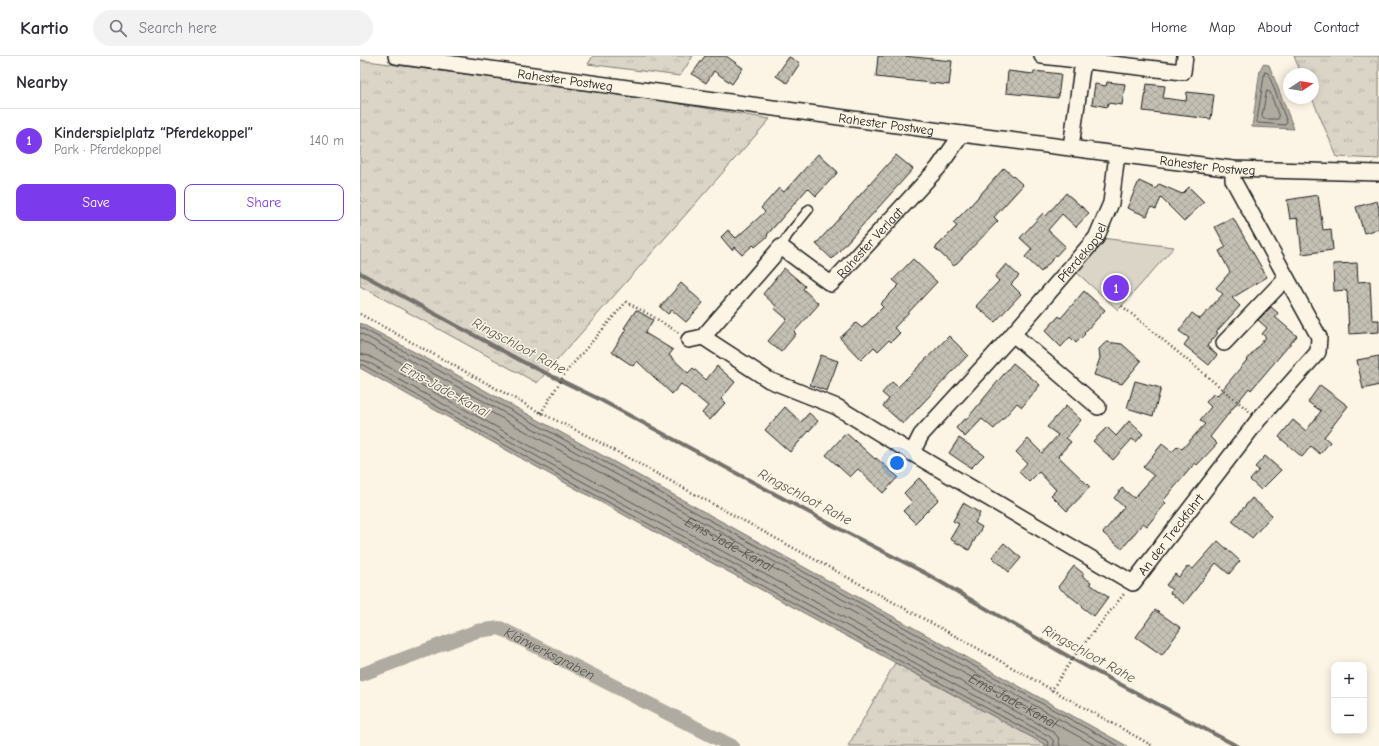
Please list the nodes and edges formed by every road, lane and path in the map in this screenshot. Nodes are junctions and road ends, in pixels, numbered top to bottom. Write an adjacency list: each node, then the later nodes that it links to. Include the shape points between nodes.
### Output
1 (396, 56): 5 (street, Rahester Postweg)
2 (1042, 56): 4 (street)
3 (1185, 56): 4 (street, via 1183,72)
4 (1083, 61): 6 (street)
5 (962, 134): 6 (street, Rahester Postweg); 11 (street, Rahester Verlaat, via 938,168 831,284)
6 (1071, 147): 7 (street, Rahester Postweg)
7 (1117, 154): 8 (street, Rahester Postweg); 15 (street, Pferdekoppel, via 1111,203 1096,238)
8 (1233, 169): 9 (street, Rahester Postweg); 12 (street, An der Treckfahrt, via 1233,180)
9 (1379, 174)
10 (809, 209): 11 (lane)
11 (781, 246): 16 (street)
12 (1286, 278): 17 (street); 20 (street, An der Treckfahrt, via 1319,337 1318,352)
13 (1122, 306): 20 (path)
14 (360, 314): 19 (path)
15 (1013, 334): 18 (street); 21 (street, Pferdekoppel, via 921,435)
16 (696, 338): 19 (path, via 626,302 566,372); 21 (street, via 769,380 837,407)
17 (1224, 343)
18 (1098, 407)
19 (541, 413): 23 (path)
20 (1259, 419): 22 (street, An der Treckfahrt)
21 (912, 453): 22 (street, An der Treckfahrt)
22 (1133, 583): 23 (path, via 1075,654)
23 (1051, 690): 24 (path)
24 (1153, 746)

